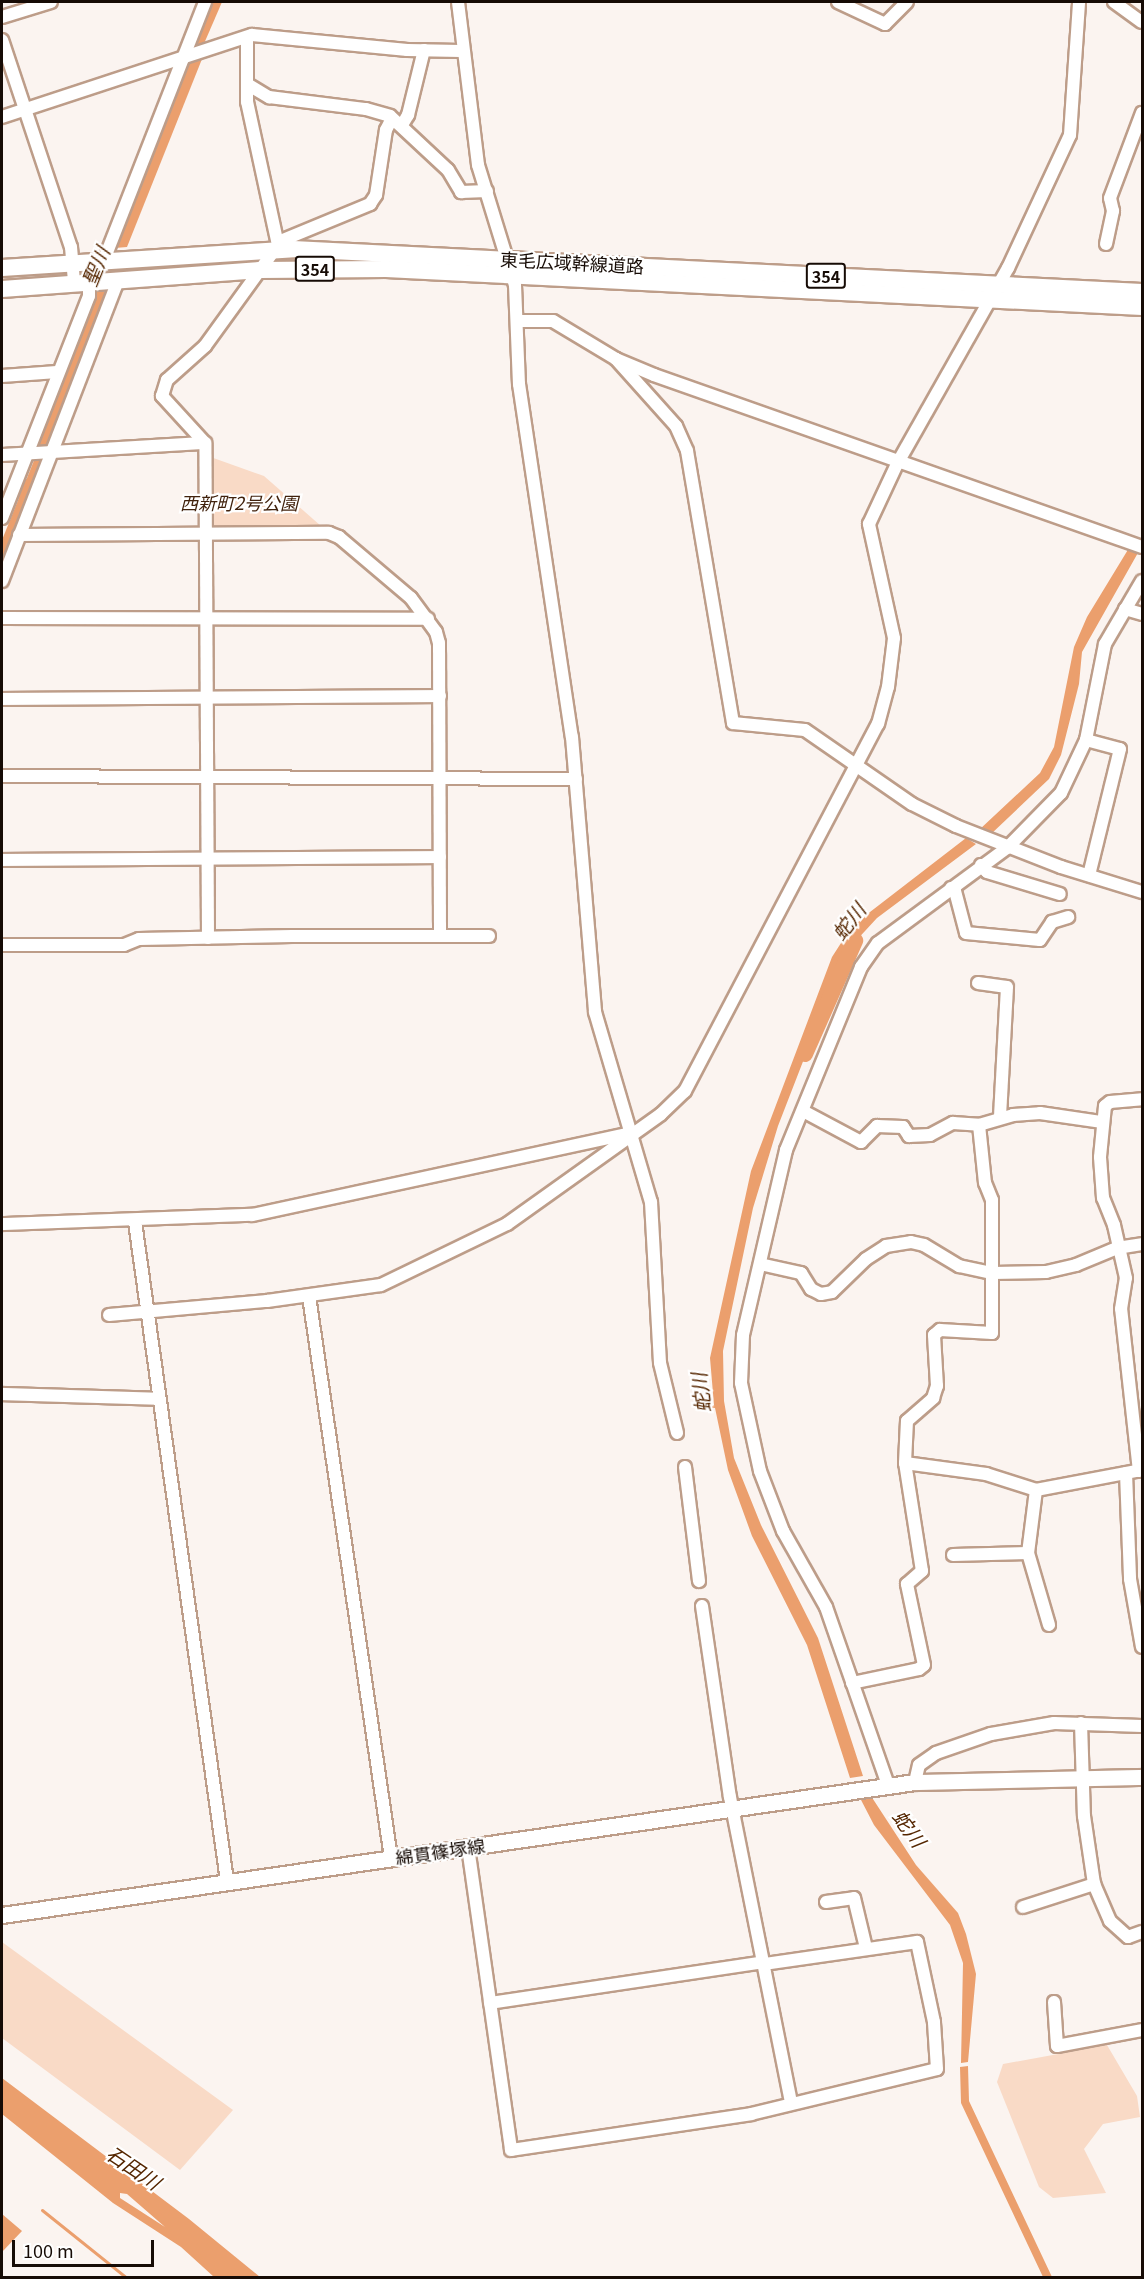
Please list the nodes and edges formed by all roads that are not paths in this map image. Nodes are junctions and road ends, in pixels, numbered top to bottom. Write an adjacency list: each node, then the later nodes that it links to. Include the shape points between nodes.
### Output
1 (51, 2): 8 (street)
2 (205, 2): 14 (street)
3 (458, 2): 13 (street)
4 (838, 2): 7 (street, via 880,24 889,22)
5 (1079, 2): 32 (street, via 1070,135)
6 (1114, 2): 9 (street)
7 (905, 4)
8 (2, 17)
9 (1143, 22)
10 (247, 37): 12 (street); 14 (street); 15 (street)
11 (2, 40): 16 (street)
12 (424, 50): 13 (street); 19 (street, via 408,115)
13 (461, 51): 20 (street, via 478,165)
14 (184, 57): 16 (street); 23 (street)
15 (247, 84): 19 (street, via 269,97 366,109); 22 (street, via 247,102)
16 (25, 109): 18 (street); 24 (street)
17 (1143, 113): 21 (street, via 1110,198 1113,211)
18 (2, 117)
19 (397, 121): 20 (street, via 448,170 461,192); 22 (street, via 386,130 376,195 370,204)
20 (487, 191): 25 (street)
21 (1106, 244)
22 (278, 245): 23 (highway, 東毛広域幹線道路 / 354); 25 (highway, 東毛広域幹線道路 / 354); 27 (street)
23 (106, 260): 24 (highway, 東毛広域幹線道路 / 354)
24 (73, 262): 26 (highway, 東毛広域幹線道路 / 354); 29 (street)
25 (512, 266): 27 (highway, 東毛広域幹線道路 / 354); 32 (highway, 東毛広域幹線道路 / 354); 34 (street)
26 (2, 268)
27 (260, 270): 28 (highway, 東毛広域幹線道路 / 354); 38 (street, via 205,346 163,387 162,396)
28 (117, 280): 29 (highway, 東毛広域幹線道路 / 354); 39 (street)
29 (87, 282): 30 (highway, 東毛広域幹線道路 / 354); 36 (street, via 89,296)
30 (2, 289)
31 (1143, 292): 32 (highway, 東毛広域幹線道路 / 354)
32 (994, 293): 33 (highway, 東毛広域幹線道路 / 354); 42 (street)
33 (1143, 308)
34 (517, 321): 35 (street, via 554,321); 61 (street, via 519,384 549,566)
35 (616, 359): 42 (street); 58 (street, via 676,426 687,451 733,723 805,730)
36 (57, 372): 37 (street); 40 (street)
37 (2, 376)
38 (205, 443): 39 (street); 45 (street)
39 (50, 453): 40 (street); 44 (street)
40 (28, 454): 41 (street); 43 (street)
41 (2, 455)
42 (897, 464): 46 (street); 58 (street, via 868,524 892,620 888,687 878,724)
43 (2, 518)
44 (19, 535): 45 (street); 47 (street)
45 (206, 535): 51 (street); 53 (street, via 328,533 339,537 411,598)
46 (1143, 547)
47 (2, 581)
48 (1143, 581): 49 (street)
49 (1125, 609): 50 (street); 57 (street, via 1102,652)
50 (1143, 614)
51 (206, 616): 52 (street); 53 (street); 55 (street)
52 (2, 618)
53 (428, 619): 54 (street, via 439,643)
54 (440, 696): 55 (street); 62 (street)
55 (207, 698): 56 (street); 60 (street)
56 (2, 699)
57 (1086, 740): 63 (street, via 1061,793); 68 (street, via 1120,749)
58 (856, 764): 63 (street, via 912,804); 83 (street, via 700,1065 669,1107)
59 (2, 776): 60 (street)
60 (206, 777): 62 (street); 64 (street)
61 (576, 780): 62 (street); 83 (street, via 600,1035)
62 (441, 781): 65 (street)
63 (1002, 846): 67 (street); 68 (street)
64 (207, 857): 65 (street); 66 (street); 75 (street)
65 (440, 857): 73 (street)
66 (2, 860)
67 (981, 865): 69 (street); 71 (street, via 987,872)
68 (1089, 875): 70 (street)
69 (951, 888): 72 (street, via 956,891 966,933 1040,940 1053,922); 79 (street, via 867,956)
70 (1143, 892)
71 (1060, 894)
72 (1068, 917)
73 (440, 936): 74 (street); 75 (street)
74 (489, 936)
75 (208, 938): 76 (street, via 139,939 124,945)
76 (2, 945)
77 (978, 983): 80 (street, via 1007,987)
78 (1143, 1099): 81 (street, via 1110,1102 1105,1106)
79 (803, 1111): 82 (street, via 861,1142 877,1126 903,1127 909,1136 930,1135 953,1123); 88 (street, via 786,1150)
80 (1000, 1116): 81 (street, via 1040,1113); 82 (street)
81 (1102, 1122): 87 (street, via 1102,1198 1114,1225)
82 (979, 1125): 89 (street, via 986,1184 992,1200)
83 (631, 1133): 84 (street, via 252,1215); 90 (street, via 507,1224 381,1285); 95 (street, via 651,1202 660,1363)
84 (135, 1222): 85 (street); 91 (street)
85 (2, 1224)
86 (1143, 1244): 87 (street)
87 (1117, 1248): 89 (street, via 1047,1272); 98 (street, via 1126,1278 1121,1309)
88 (760, 1264): 89 (street, via 801,1273 811,1289 832,1292 866,1259 886,1246 911,1242 924,1245 958,1266); 106 (street, via 740,1366 751,1440 773,1507 826,1607)
89 (993, 1273): 96 (street, via 992,1333 940,1330 934,1335 937,1386 933,1398 907,1421)
90 (309, 1296): 91 (street); 115 (street)
91 (148, 1311): 92 (street); 94 (street)
92 (109, 1315)
93 (2, 1394): 94 (street)
94 (159, 1399): 116 (street)
95 (677, 1433)
96 (905, 1463): 99 (street, via 986,1474); 106 (street, via 922,1571 907,1584 924,1665)
97 (685, 1467): 102 (street)
98 (1136, 1472): 99 (street); 105 (street, via 1130,1579)
99 (1036, 1490): 100 (street)
100 (1028, 1553): 101 (street); 104 (street)
101 (952, 1555)
102 (699, 1581)
103 (702, 1606): 113 (street)
104 (1049, 1625)
105 (1143, 1647)
106 (852, 1683): 112 (street)
107 (1082, 1723): 108 (street); 109 (street); 111 (street, via 1021,1727 959,1743 919,1765)
108 (1143, 1726)
109 (1084, 1777): 110 (main road, 綿貫篠塚線); 111 (main road, 綿貫篠塚線); 117 (street, via 1084,1816)
110 (1143, 1778)
111 (915, 1782): 112 (main road, 綿貫篠塚線)
112 (884, 1786): 113 (main road, 綿貫篠塚線)
113 (734, 1809): 114 (main road, 綿貫篠塚線); 123 (street)
114 (468, 1847): 115 (main road, 綿貫篠塚線); 125 (street)
115 (391, 1858): 116 (main road, 綿貫篠塚線)
116 (227, 1881): 120 (main road, 綿貫篠塚線)
117 (1094, 1884): 119 (street); 121 (street, via 1110,1921 1128,1937)
118 (826, 1902): 122 (street, via 854,1898)
119 (1023, 1907)
120 (2, 1915)
121 (1143, 1932)
122 (866, 1948): 123 (street); 127 (street, via 919,1943 934,2022 937,2069)
123 (764, 1963): 125 (street); 127 (street)
124 (1054, 2002): 126 (street, via 1058,2046)
125 (490, 2003): 127 (street, via 511,2150 697,2124)
126 (1143, 2030)
127 (791, 2103)

